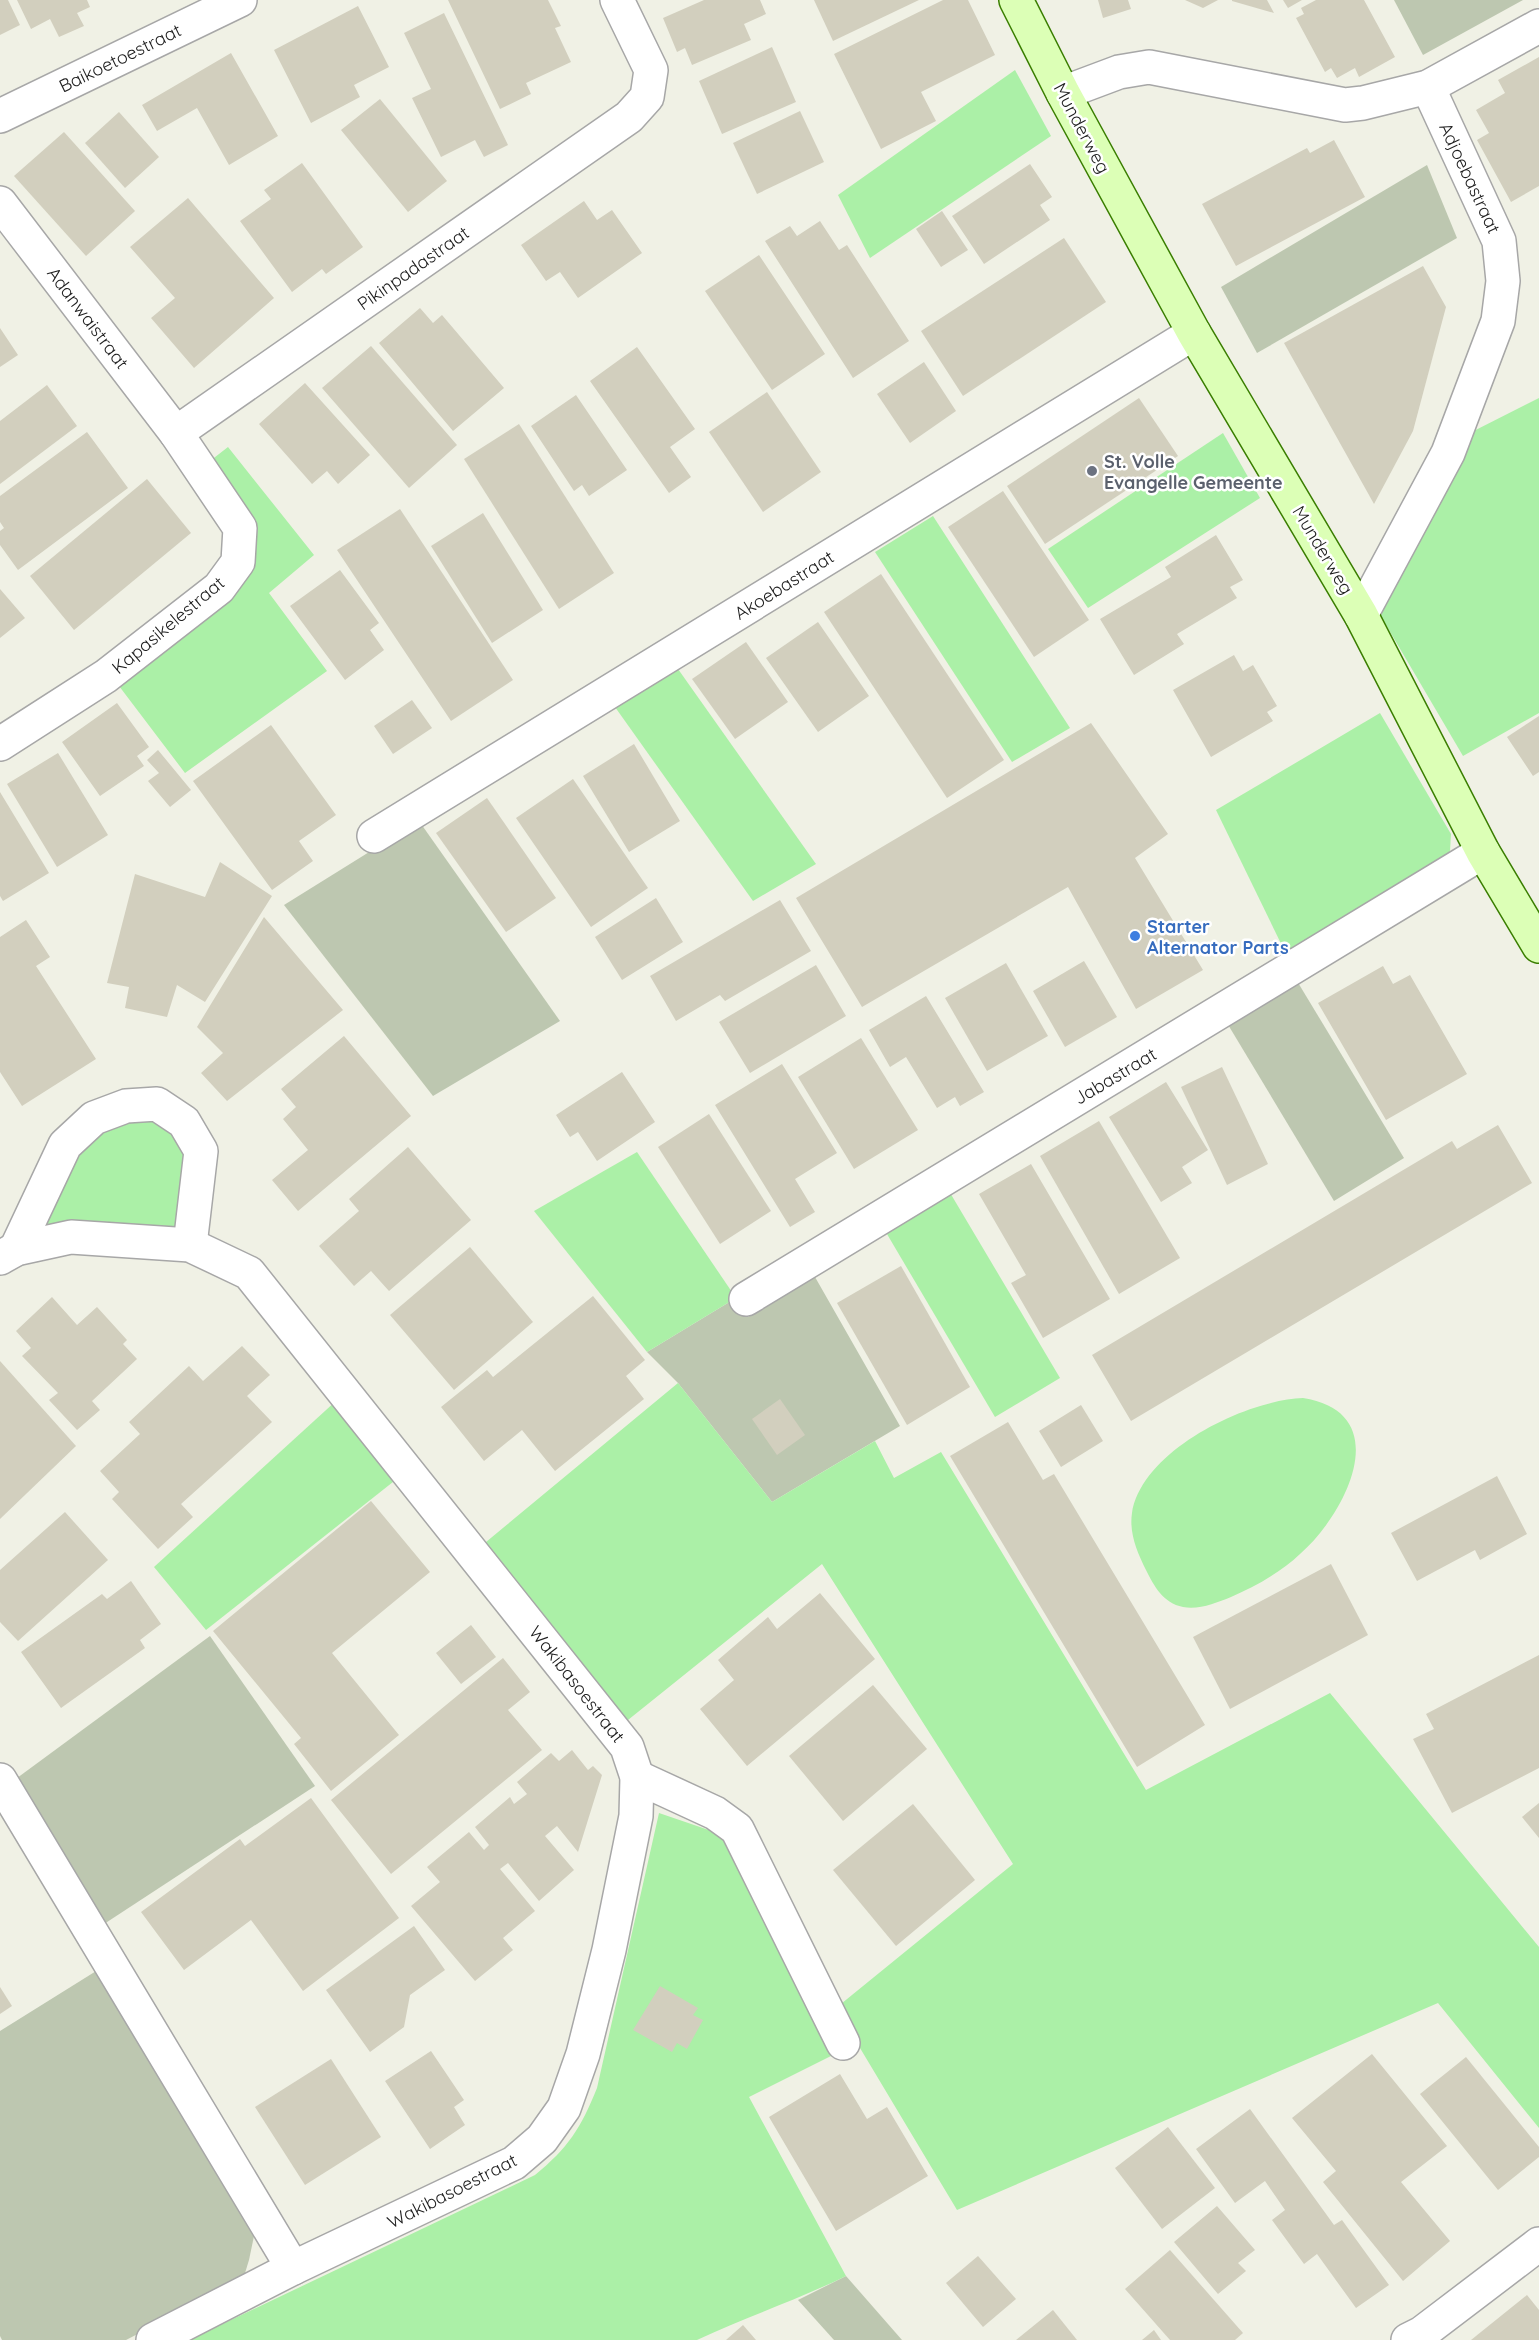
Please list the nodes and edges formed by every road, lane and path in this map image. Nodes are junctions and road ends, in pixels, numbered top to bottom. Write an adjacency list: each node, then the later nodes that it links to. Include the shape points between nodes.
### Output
1 (240, 0): 7 (street, Baikoetoestraat)
2 (617, 0): 10 (street, Pikinpadastraat, via 651,70 647,97 629,117)
3 (1016, 0): 6 (street, Munderweg)
4 (1539, 26): 5 (street)
5 (1428, 87): 6 (street, via 1345,105 1149,67 1119,72); 11 (street, Adjoebastraat, via 1499,241 1503,281 1498,321 1448,453)
6 (1063, 93): 9 (street, Munderweg)
7 (0, 116)
8 (0, 203): 10 (street, Adanwaistraat)
9 (1194, 333): 11 (street, Munderweg); 13 (street, Akoebastraat)
10 (176, 433): 12 (street, Kapasikelestraat, via 240,528 238,562 219,588 106,676)
11 (1361, 615): 14 (street, Munderweg)
12 (0, 744)
13 (374, 836)
14 (1484, 852): 15 (street, Munderweg); 18 (street, Jabastraat)
15 (1539, 945)
16 (190, 1245): 17 (street, Wakibasoestraat, via 71,1237); 17 (street, via 201,1151 184,1122 158,1104 126,1106 94,1118 65,1145); 19 (street, Wakibasoestraat, via 249,1274 627,1747)
17 (8, 1254)
18 (746, 1299)
19 (636, 1777): 21 (street, via 716,1813 737,1828); 23 (street, Wakibasoestraat, via 636,1816 609,1950 583,2054 564,2108 542,2139 514,2163)
20 (0, 1780): 23 (street)
21 (843, 2043)
22 (1539, 2244): 25 (street)
23 (293, 2268): 24 (street, Wakibasoestraat)
24 (153, 2340)
25 (1408, 2340)

